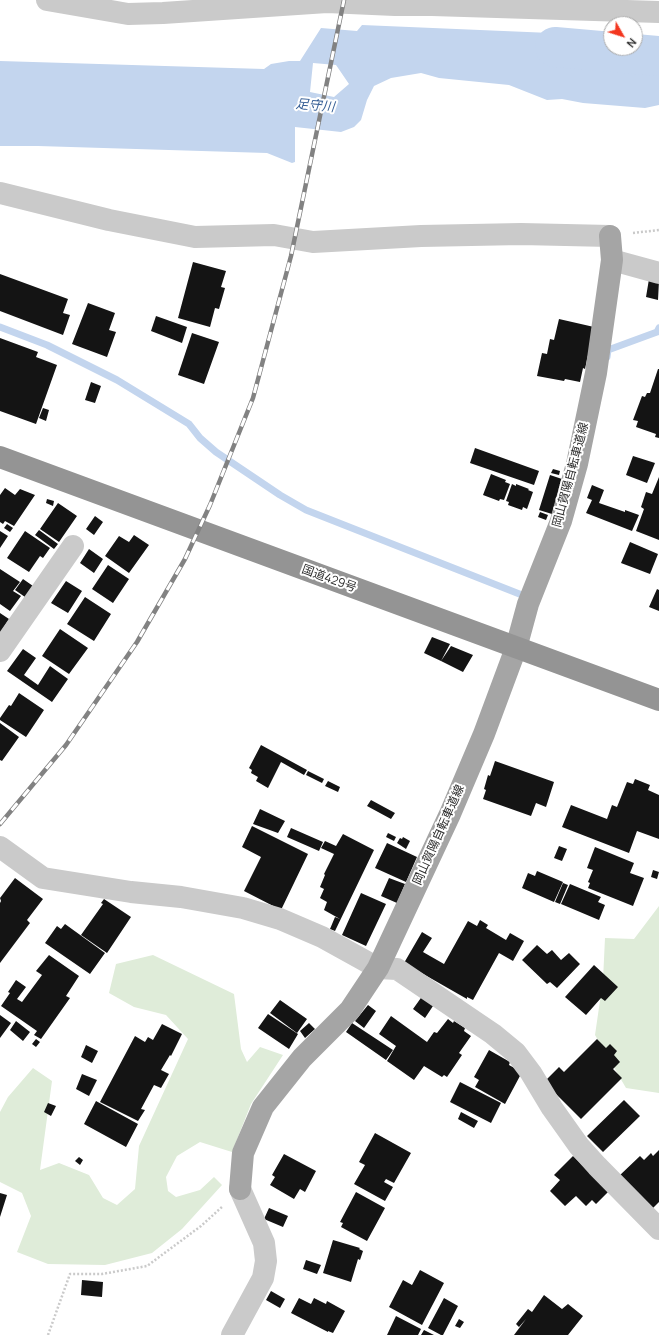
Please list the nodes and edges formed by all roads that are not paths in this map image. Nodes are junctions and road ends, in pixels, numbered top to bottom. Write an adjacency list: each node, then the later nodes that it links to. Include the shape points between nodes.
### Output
1 (47, 0): 2 (street, via 128,14 327,2)
2 (380, 2): 3 (street)
3 (439, 2): 4 (street)
4 (659, 12)
5 (0, 193): 6 (street, via 109,220 195,237 274,235 313,242 422,236)
6 (610, 236): 7 (main road, 岡山賀陽自転車道線)
7 (612, 260): 8 (street); 11 (main road, 岡山賀陽自転車道線, via 596,373 577,464 561,521 528,604)
8 (659, 273)
9 (0, 458): 11 (highway, 国道429号)
10 (73, 546): 12 (street)
11 (516, 648): 13 (highway, 国道429号); 15 (main road, 岡山賀陽自転車道線, via 484,734 450,814)
12 (0, 651)
13 (659, 700)
14 (0, 847): 15 (street, via 43,878 181,897 243,908 280,919 322,937)
15 (378, 968): 16 (main road, 岡山賀陽自転車道線, via 350,1010 302,1058 263,1107 243,1153); 17 (street, via 396,969 493,1034 516,1053 579,1146)
16 (240, 1189): 18 (street, via 264,1243 266,1261 263,1278)
17 (659, 1229)
18 (232, 1335)

